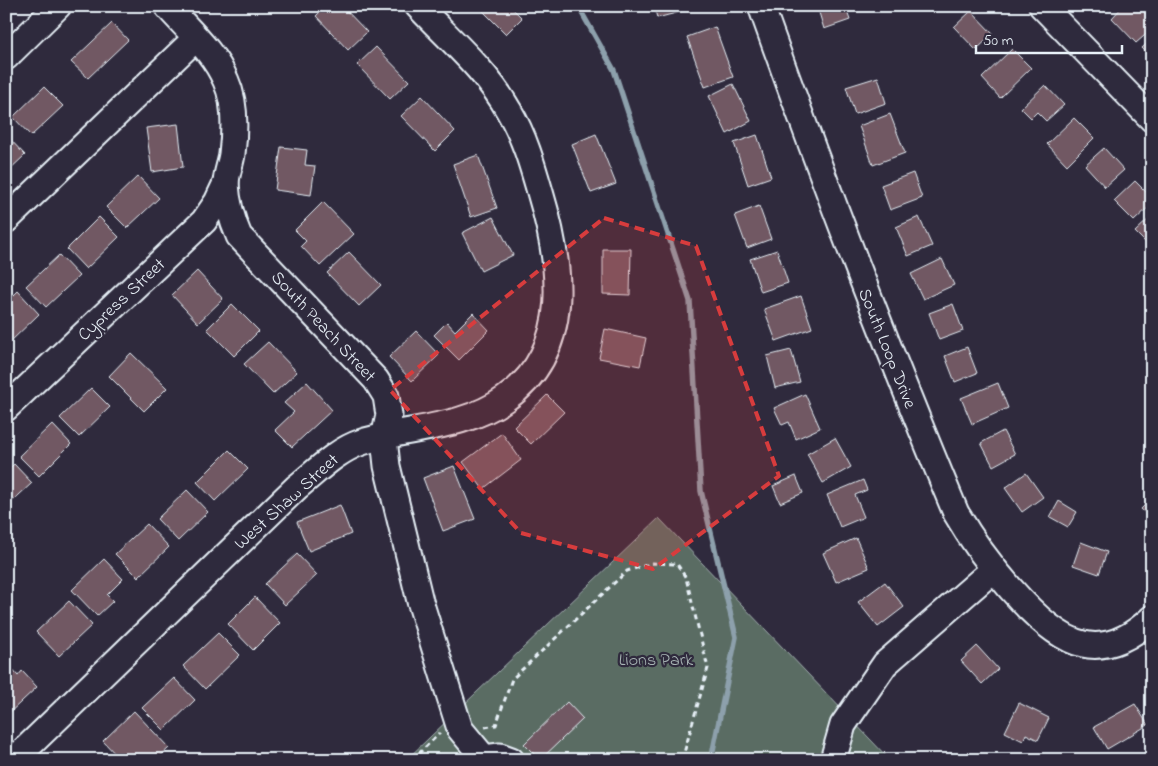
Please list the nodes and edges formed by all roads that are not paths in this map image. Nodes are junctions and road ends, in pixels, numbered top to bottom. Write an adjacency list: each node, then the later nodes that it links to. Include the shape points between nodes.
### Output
1 (58, 6): 7 (street)
2 (167, 6): 6 (street, South Peach Street)
3 (418, 6): 12 (street, West Shaw Street, via 483,74 509,110 529,153 551,228 558,281 557,313 541,359 527,379 506,399 459,421)
4 (761, 6): 13 (street, South Loop Drive, via 812,151 921,431 956,513)
5 (1042, 6): 8 (street)
6 (196, 38): 9 (street, South Peach Street, via 214,57 227,82 233,106 232,154); 10 (street)
7 (6, 57)
8 (1152, 119)
9 (226, 182): 11 (street, Cypress Street, via 204,221); 12 (street, South Peach Street, via 232,220 239,236 376,380 386,396 389,415)
10 (6, 220)
11 (6, 408)
12 (384, 438): 15 (street, South Peach Street, via 420,601 461,729); 16 (street, West Shaw Street, via 343,450 298,487)
13 (994, 569): 14 (street, South Loop Drive, via 1042,620 1083,644 1112,644 1130,636); 18 (street, via 886,664 843,724)
14 (1152, 618)
15 (484, 759): 17 (street, via 500,756)
16 (14, 760)
17 (511, 760)
18 (833, 760)

